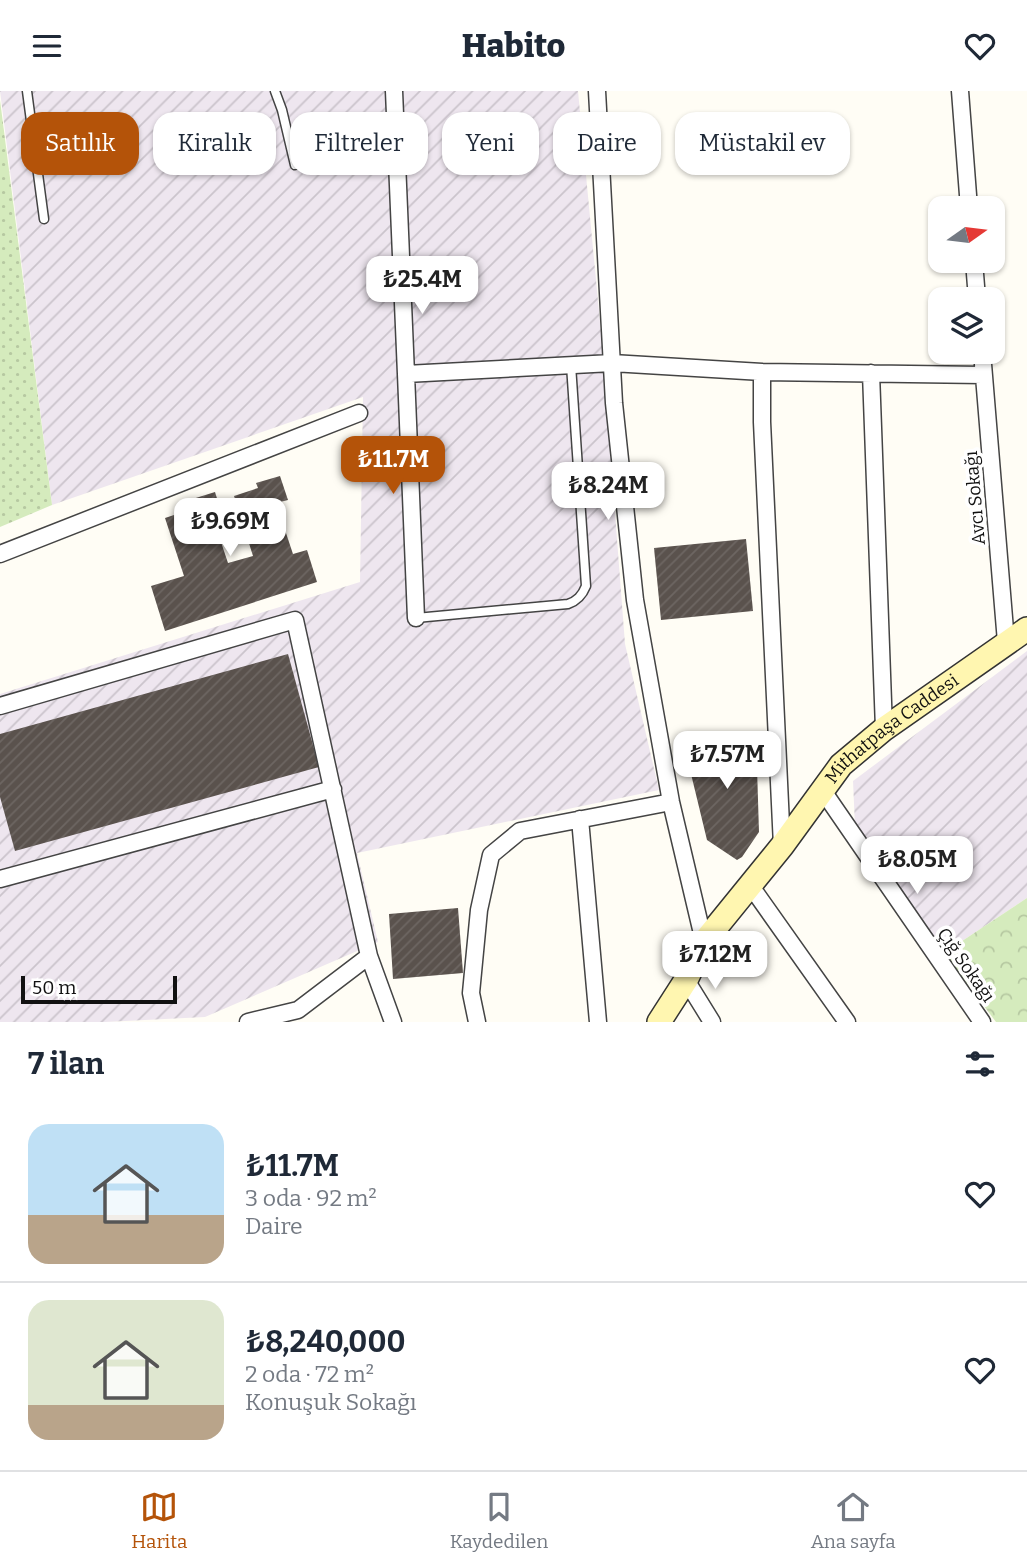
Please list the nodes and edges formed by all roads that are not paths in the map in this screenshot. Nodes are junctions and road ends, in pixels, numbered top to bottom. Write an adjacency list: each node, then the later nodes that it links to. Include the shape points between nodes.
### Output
1 (27, 91): 8 (lane)
2 (275, 91): 6 (lane)
3 (394, 91): 14 (street)
4 (597, 91): 9 (street)
5 (960, 91): 7 (street)
6 (290, 144)
7 (969, 196)
8 (44, 219)
9 (612, 363): 11 (street); 12 (street); 25 (street, via 635,600)
10 (983, 364): 15 (street, Avcı Sokağı)
11 (571, 365): 14 (street); 18 (lane, via 584,592 568,604)
12 (762, 372): 13 (street); 27 (street)
13 (871, 373): 15 (street); 22 (street)
14 (407, 374): 18 (street)
15 (984, 375): 20 (street, Avcı Sokağı)
16 (359, 413): 17 (street)
17 (0, 554)
18 (415, 618)
19 (1027, 629): 20 (main road, Mithatpaşa Caddesi)
20 (1006, 642): 22 (main road, Mithatpaşa Caddesi)
21 (0, 706): 23 (street, via 295,620)
22 (884, 729): 24 (main road, Mithatpaşa Caddesi, via 841,765)
23 (333, 789): 28 (street); 31 (street)
24 (822, 790): 27 (main road, Mithatpaşa Caddesi); 41 (street, Çığ Sokağı)
25 (671, 801): 26 (street); 30 (street)
26 (580, 819): 36 (street, via 520,831 491,855 479,910 471,993); 37 (street)
27 (782, 846): 29 (main road, Mithatpaşa Caddesi)
28 (0, 879)
29 (750, 885): 30 (main road, Mithatpaşa Caddesi); 40 (street)
30 (704, 942): 32 (main road, Mithatpaşa Caddesi)
31 (369, 956): 33 (street); 35 (street)
32 (686, 980): 38 (main road, Mithatpaşa Caddesi); 39 (street)
33 (301, 1016): 34 (street)
34 (248, 1022)
35 (393, 1022)
36 (477, 1022)
37 (597, 1022)
38 (659, 1022)
39 (712, 1022)
40 (847, 1022)
41 (982, 1022)

